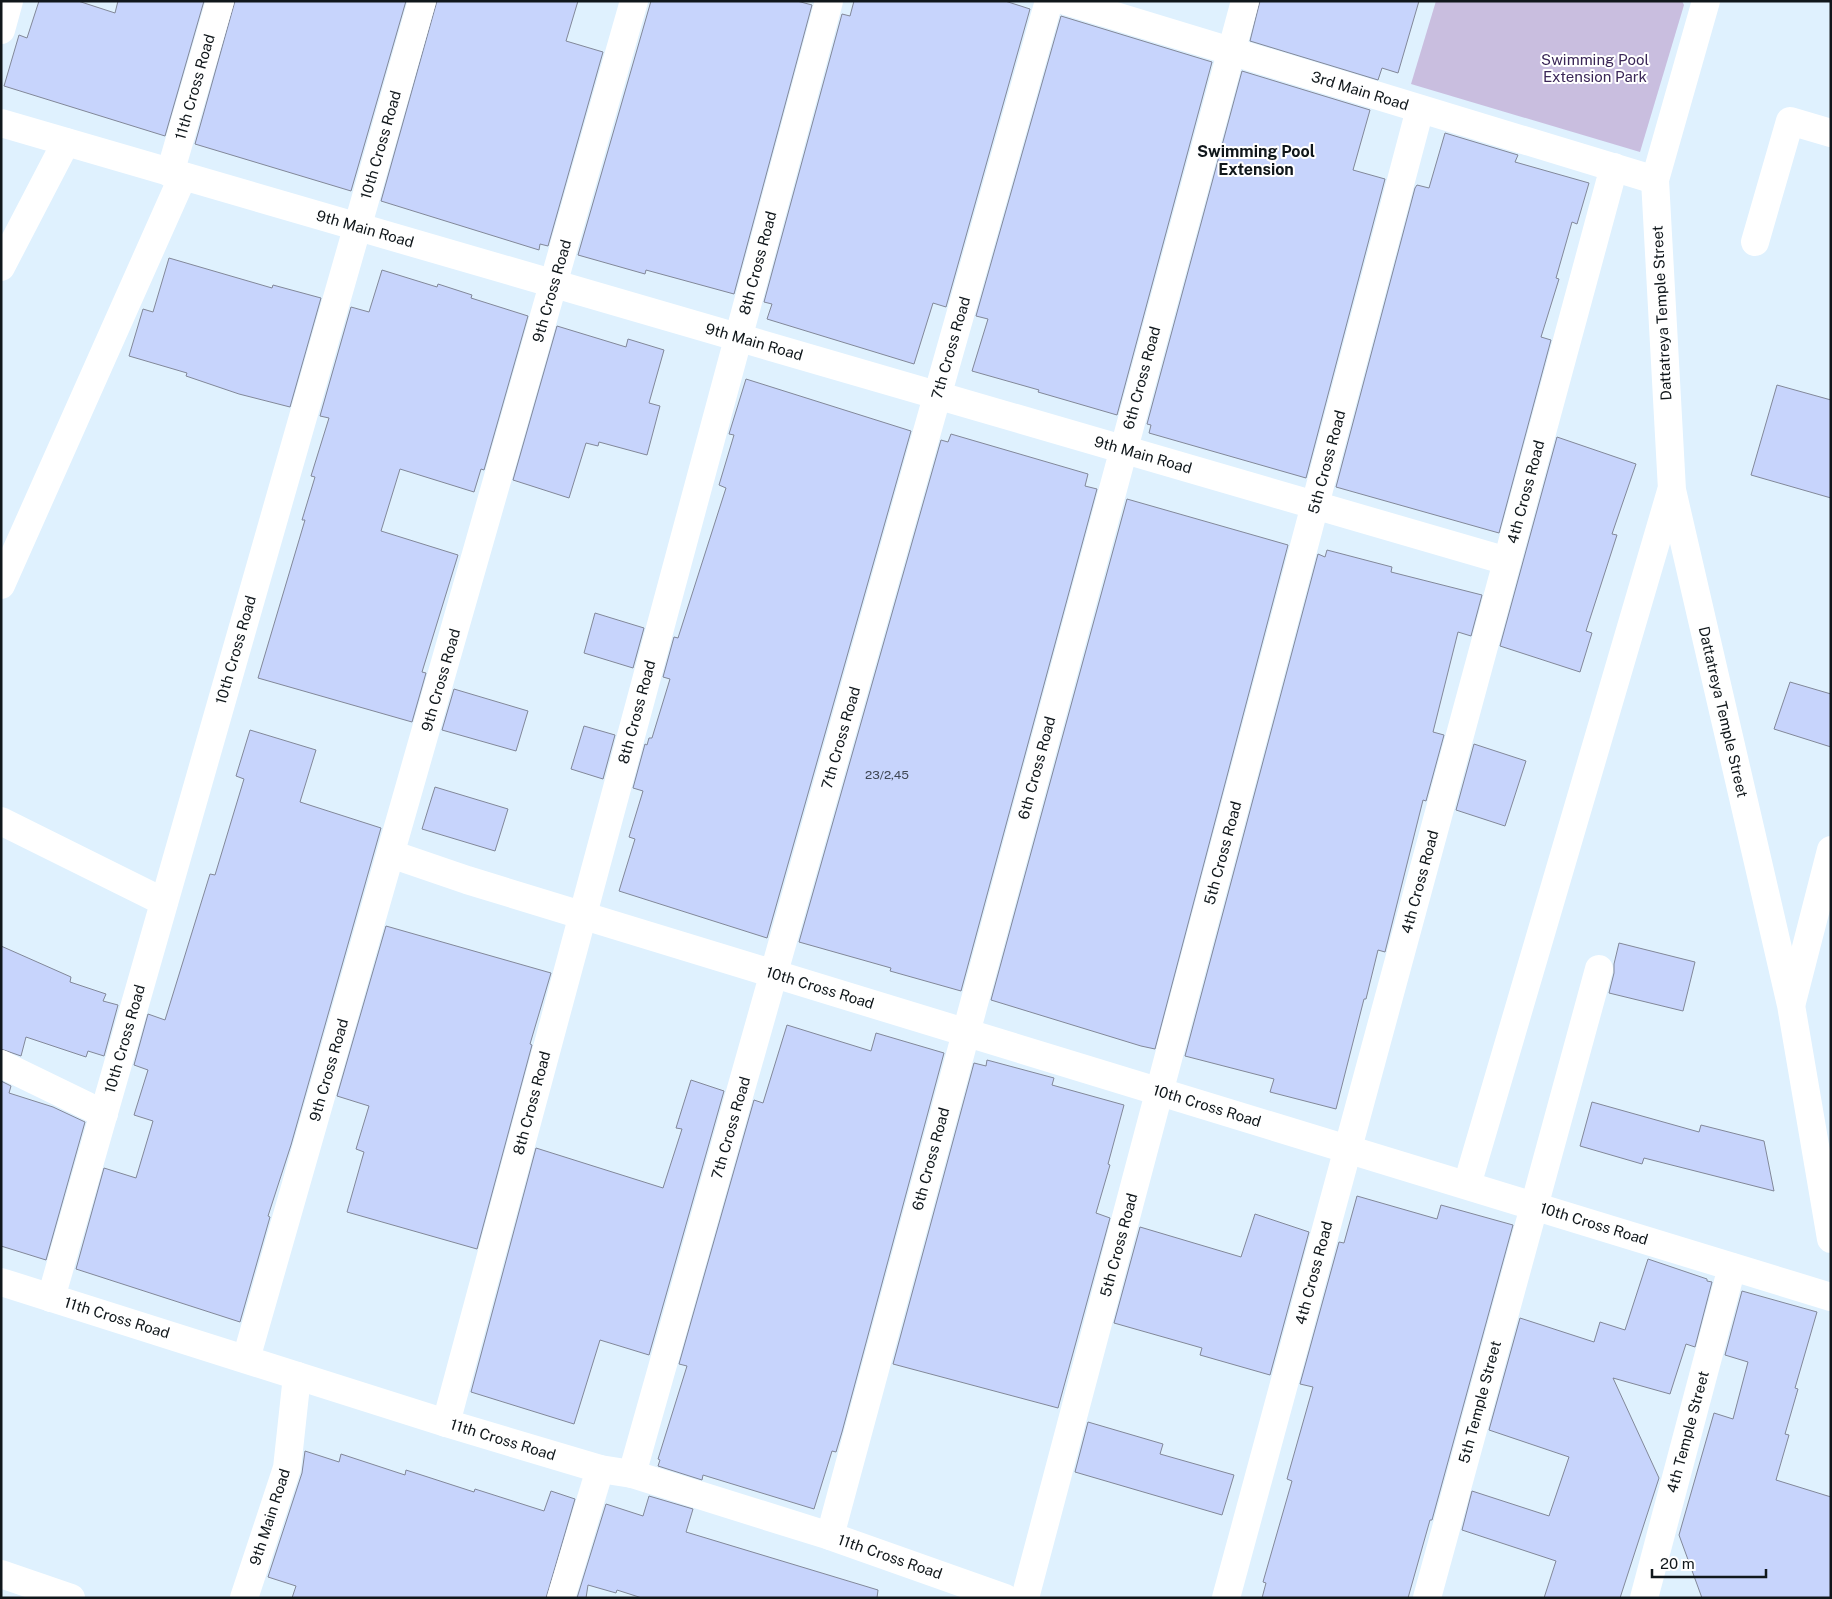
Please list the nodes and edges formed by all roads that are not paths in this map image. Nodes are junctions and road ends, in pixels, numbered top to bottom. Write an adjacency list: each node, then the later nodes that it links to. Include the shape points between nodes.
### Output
1 (9, 1): 10 (street)
2 (220, 1): 17 (street, 11th Cross Road)
3 (422, 1): 19 (street, 10th Cross Road)
4 (634, 1): 22 (street, 9th Cross Road)
5 (829, 1): 23 (street, 8th Cross Road)
6 (1049, 1): 24 (street, 7th Cross Road)
7 (1066, 1): 11 (street, 3rd Main Road)
8 (1245, 1): 11 (street, 6th Cross Road)
9 (1706, 1): 18 (street, Dattatreya Temple Street)
10 (1, 30)
11 (1231, 51): 12 (street, 3rd Main Road); 25 (street, 6th Cross Road)
12 (1420, 109): 16 (street, 3rd Main Road); 27 (street, 5th Cross Road)
13 (1, 123): 15 (street, 9th Main Road)
14 (1831, 133): 20 (street, via 1790,121)
15 (66, 142): 17 (street, 9th Main Road); 21 (street)
16 (1614, 167): 18 (street, 3rd Main Road); 28 (street, 4th Cross Road)
17 (176, 174): 19 (street, 9th Main Road); 29 (street, 11th Cross Road)
18 (1655, 180): 26 (street, Dattatreya Temple Street)
19 (358, 227): 22 (street, 9th Main Road); 33 (street, 10th Cross Road)
20 (1755, 242)
21 (1, 267)
22 (554, 284): 23 (street, 9th Main Road); 32 (street, 9th Cross Road)
23 (738, 338): 24 (street, 9th Main Road); 34 (street, 8th Cross Road)
24 (938, 395): 25 (street, 9th Main Road); 36 (street, 7th Cross Road)
25 (1123, 449): 27 (street, 9th Main Road); 38 (street, 6th Cross Road)
26 (1672, 490): 37 (street, Dattatreya Temple Street); 43 (street)
27 (1315, 506): 28 (street, 9th Main Road); 40 (street, 5th Cross Road)
28 (1507, 561): 42 (street, 4th Cross Road)
29 (1, 585)
30 (1, 822): 33 (street)
31 (1831, 850): 37 (street)
32 (391, 854): 34 (street, 10th Cross Road); 50 (street, 9th Cross Road)
33 (164, 902): 41 (street, 10th Cross Road)
34 (583, 915): 36 (street, 10th Cross Road); 52 (street, 8th Cross Road)
35 (1599, 969): 44 (street, 5th Temple Street)
36 (774, 974): 38 (street, 10th Cross Road); 54 (street, 7th Cross Road)
37 (1791, 1005): 45 (street, Dattatreya Temple Street)
38 (966, 1032): 40 (street, 10th Cross Road); 55 (street, 6th Cross Road)
39 (1, 1064): 41 (street)
40 (1160, 1091): 42 (street, 10th Cross Road); 61 (street, 5th Cross Road)
41 (104, 1114): 49 (street, 10th Cross Road)
42 (1347, 1149): 43 (street, 10th Cross Road); 62 (street, 4th Cross Road)
43 (1467, 1186): 44 (street, 10th Cross Road)
44 (1534, 1206): 46 (street, 10th Cross Road); 63 (street, 5th Temple Street)
45 (1831, 1239)
46 (1732, 1267): 48 (street, 10th Cross Road); 64 (street, 4th Temple Street)
47 (1, 1282): 49 (street, 11th Cross Road)
48 (1831, 1297)
49 (51, 1298): 50 (street, 11th Cross Road)
50 (246, 1359): 51 (street, 11th Cross Road)
51 (297, 1376): 52 (street, 11th Cross Road); 59 (street, 9th Main Road, via 287,1468)
52 (446, 1423): 53 (street, 11th Cross Road)
53 (600, 1469): 54 (street, 11th Cross Road); 57 (street)
54 (632, 1474): 55 (street, 11th Cross Road)
55 (830, 1536): 60 (street, 11th Cross Road)
56 (1, 1574): 58 (street)
57 (568, 1596)
58 (71, 1598)
59 (244, 1598)
60 (1005, 1598)
61 (1025, 1598)
62 (1226, 1598)
63 (1426, 1598)
64 (1644, 1598)

